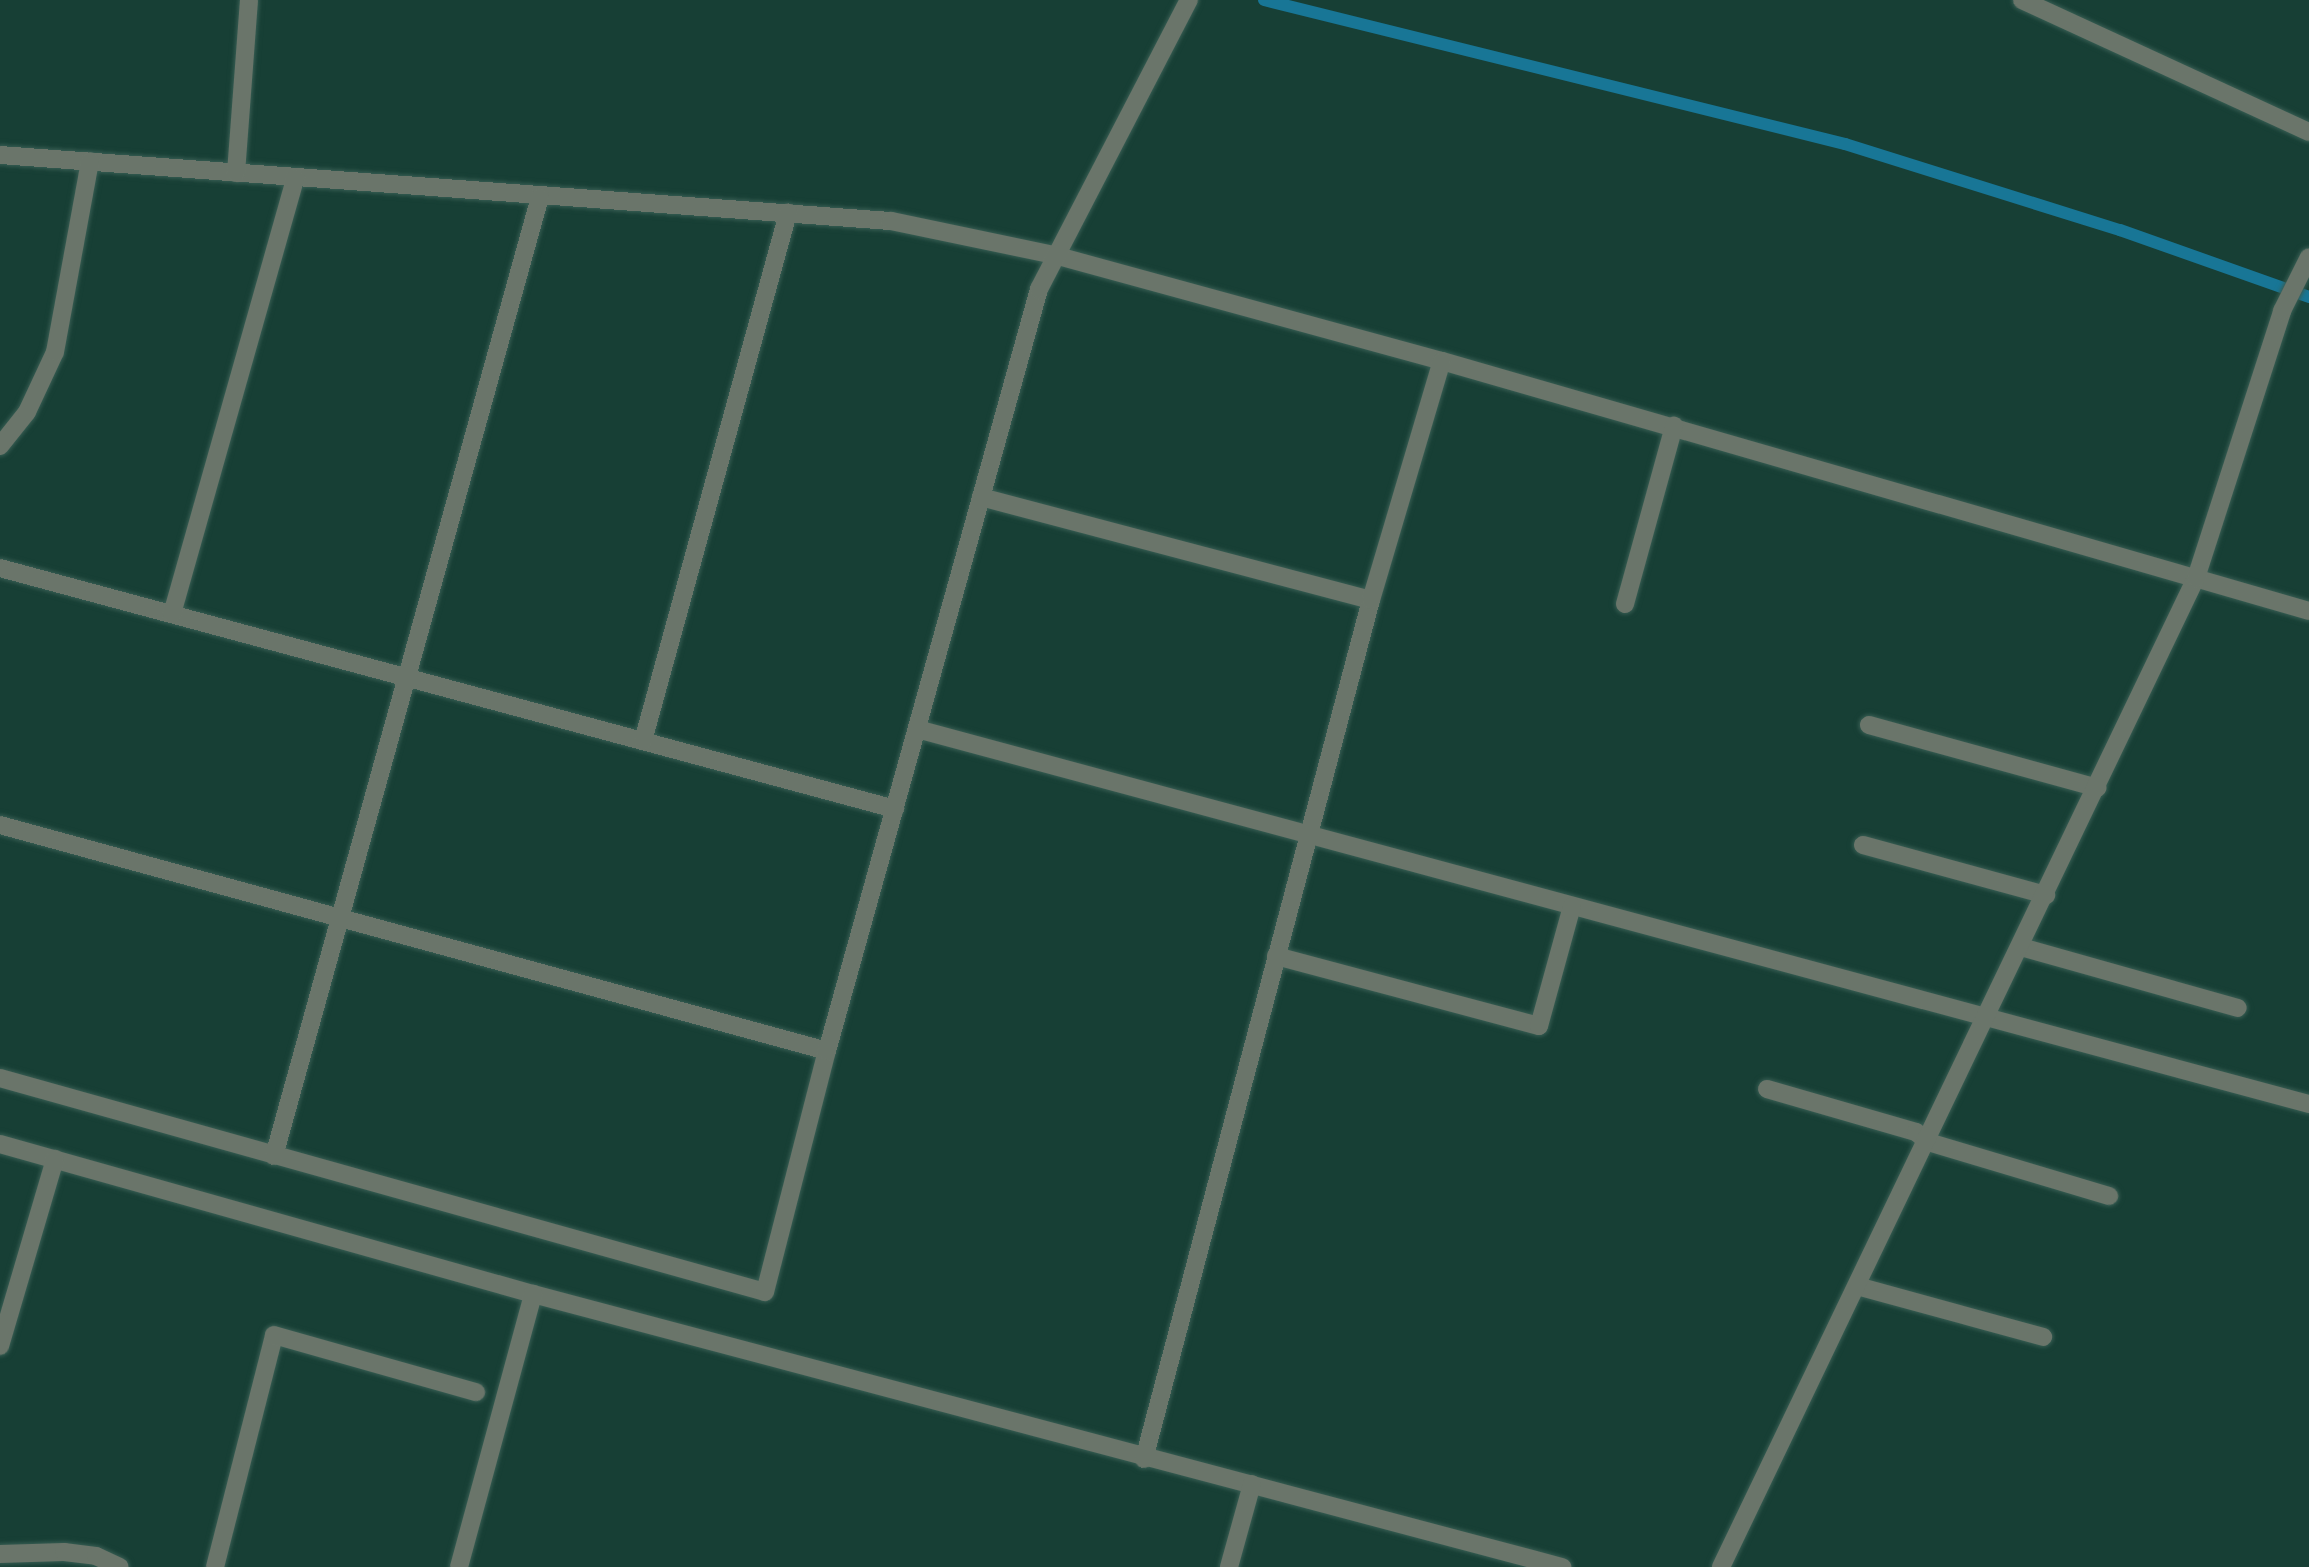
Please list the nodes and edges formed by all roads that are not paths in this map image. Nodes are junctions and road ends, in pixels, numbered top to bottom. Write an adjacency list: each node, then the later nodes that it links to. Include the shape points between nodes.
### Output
1 (249, 0): 7 (street)
2 (1189, 0): 11 (street)
3 (2022, 0): 4 (street)
4 (2309, 132)
5 (0, 155): 6 (street)
6 (90, 161): 7 (street); 15 (street, via 55,352 26,412)
7 (236, 173): 8 (street)
8 (295, 178): 9 (street); 22 (street)
9 (540, 197): 10 (street); 23 (street)
10 (788, 213): 11 (street, via 891,221); 26 (street)
11 (1058, 256): 13 (street); 16 (street, via 1039,289)
12 (2309, 257): 18 (street, via 2282,312)
13 (1442, 361): 14 (street); 19 (street)
14 (1674, 426): 18 (street); 20 (street)
15 (0, 446)
16 (981, 497): 19 (street); 25 (street)
17 (0, 568): 22 (street)
18 (2196, 578): 21 (street); 27 (street)
19 (1371, 600): 30 (street)
20 (1625, 604)
21 (2309, 611)
22 (172, 614): 23 (street)
23 (406, 676): 26 (street); 34 (street)
24 (1869, 725): 27 (street)
25 (917, 729): 28 (street); 30 (street)
26 (643, 741): 28 (street)
27 (2097, 788): 32 (street)
28 (895, 809): 39 (street)
29 (0, 825): 34 (street)
30 (1308, 834): 33 (street); 36 (street)
31 (1863, 845): 32 (street)
32 (2046, 895): 35 (street)
33 (1572, 906): 36 (street, via 1538,1026); 38 (street)
34 (340, 914): 39 (street); 45 (street)
35 (2021, 947): 37 (street); 38 (street)
36 (1276, 956): 53 (street)
37 (2238, 1008)
38 (1987, 1018): 42 (street); 43 (street)
39 (827, 1051): 45 (street, via 765,1292)
40 (0, 1078): 45 (street)
41 (1767, 1089): 43 (street, via 1916,1132)
42 (2309, 1104)
43 (1928, 1142): 47 (street); 48 (street)
44 (0, 1144): 46 (street)
45 (274, 1156)
46 (55, 1159): 49 (street); 51 (street)
47 (2109, 1196)
48 (1857, 1286): 50 (street); 61 (street)
49 (533, 1294): 53 (street); 58 (street)
50 (2043, 1337)
51 (0, 1346)
52 (476, 1392): 57 (street, via 274,1335)
53 (1144, 1459): 54 (street)
54 (1252, 1484): 59 (street); 60 (street)
55 (0, 1554): 56 (street, via 64,1552 96,1556)
56 (120, 1567)
57 (215, 1567)
58 (459, 1567)
59 (1228, 1567)
60 (1562, 1567)
61 (1721, 1567)

